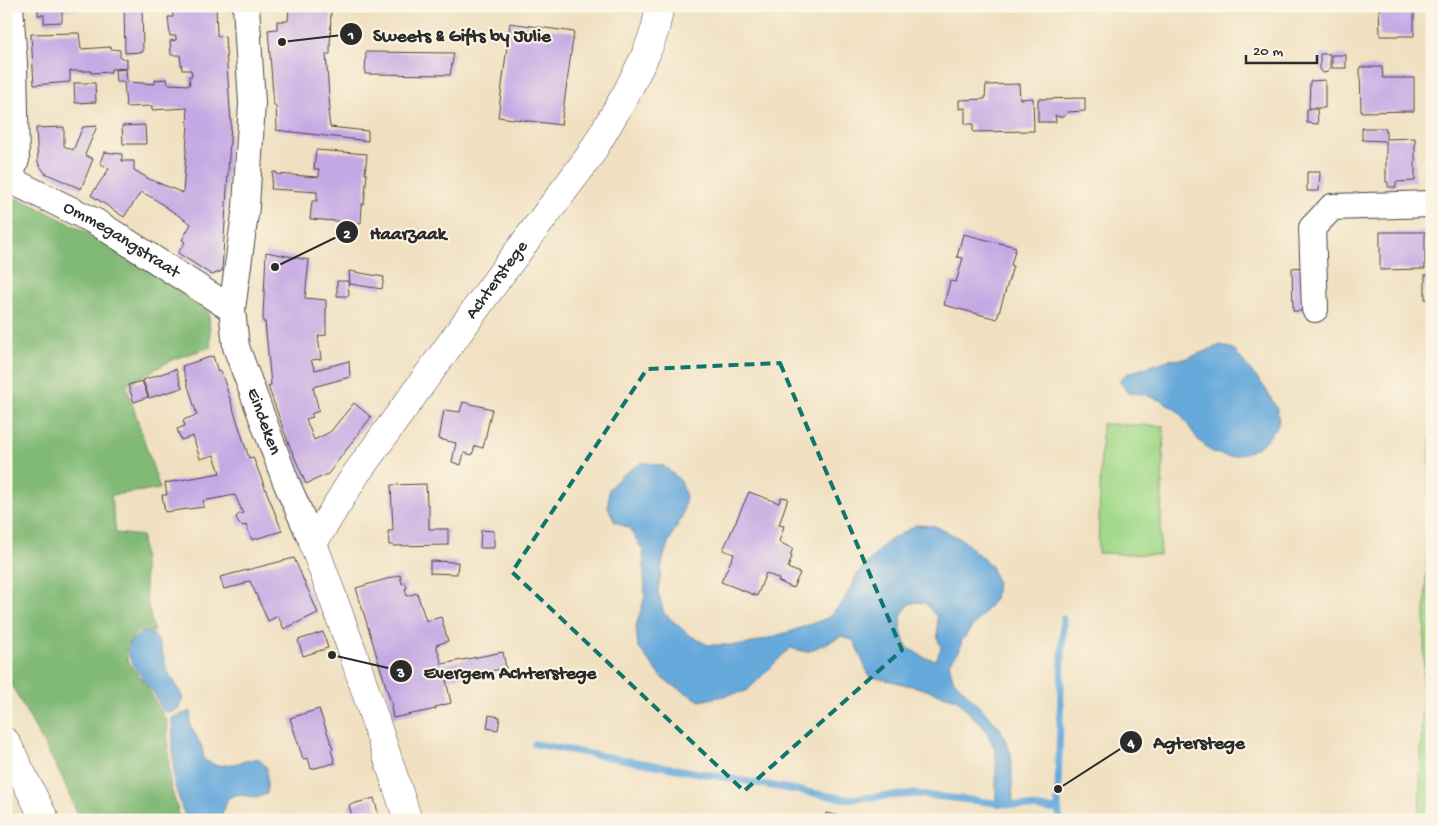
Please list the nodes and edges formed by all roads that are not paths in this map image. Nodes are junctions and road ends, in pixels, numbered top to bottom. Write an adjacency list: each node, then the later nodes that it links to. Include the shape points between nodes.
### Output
1 (10, 6): 4 (street, via 16,160)
2 (246, 6): 6 (street, Eindeken, via 252,103 246,207)
3 (660, 6): 8 (street, Achterstege, via 646,54 589,157 356,474)
4 (8, 178): 6 (street, Ommegangstraat, via 96,222)
5 (1432, 204): 7 (street, via 1332,207 1312,228)
6 (232, 309): 8 (street, Eindeken, via 236,347 286,482)
7 (1315, 309)
8 (313, 543): 11 (street, Eindeken)
9 (6, 742): 10 (street)
10 (45, 820)
11 (408, 820)

